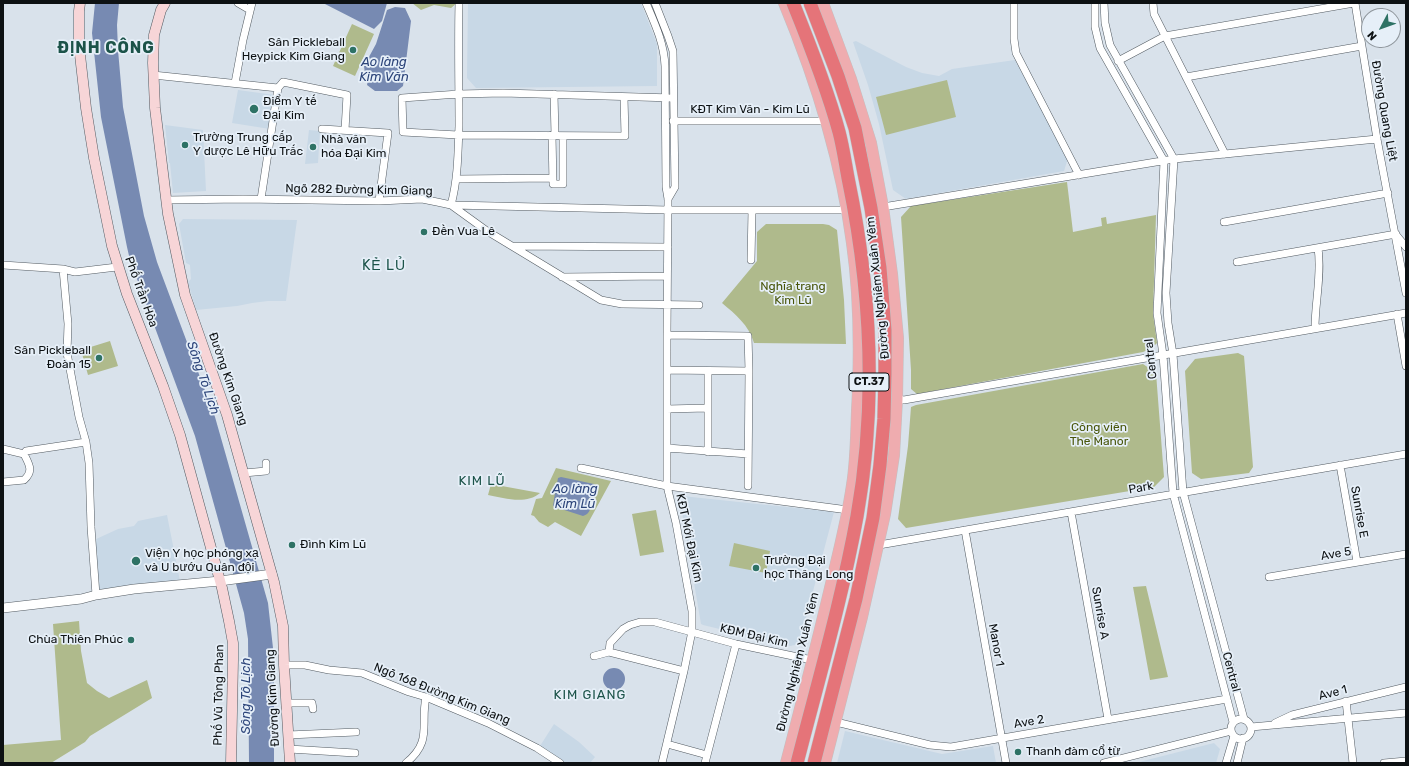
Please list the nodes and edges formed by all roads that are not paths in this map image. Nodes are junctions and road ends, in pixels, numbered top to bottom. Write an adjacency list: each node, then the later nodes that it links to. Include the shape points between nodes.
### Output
1 (80, 3): 70 (main road, Phố Trần Hòa, via 79,46 86,108)
2 (165, 3): 24 (main road, Đường Kim Giang, via 154,35)
3 (238, 3): 16 (street)
4 (459, 3): 28 (street)
5 (646, 3): 17 (street, KĐT Kim Văn - Kim Lũ)
6 (655, 3): 17 (street, KĐT Kim Văn - Kim Lũ)
7 (784, 3): 34 (main road, Đường Nghiêm Xuân Yêm, via 801,44)
8 (792, 3): 158 (highway, CT.37, bridge, via 806,34 839,132 855,210 869,331 864,463 857,515 840,595)
9 (810, 3): 159 (highway, CT.37, bridge, via 836,69 855,128 880,268 885,330 884,419 873,518 856,599)
10 (823, 3): 57 (main road, Đường Nghiêm Xuân Yêm, via 851,78 870,143)
11 (1014, 3): 46 (street, via 1016,53)
12 (1095, 3): 43 (street, via 1095,26 1100,48)
13 (1104, 3): 22 (street, via 1106,30)
14 (1153, 3): 18 (street, via 1154,14)
15 (1355, 3): 18 (street); 19 (street, Đường Quang Liệt)
16 (251, 7): 26 (street)
17 (661, 27): 23 (street, KĐT Kim Văn - Kim Lũ)
18 (1165, 36): 22 (street); 25 (street)
19 (1361, 40)
20 (1361, 46): 25 (street)
21 (1362, 48): 40 (street, Đường Quang Liệt)
22 (1118, 61): 42 (street)
23 (669, 65): 31 (street, KĐT Kim Văn - Kim Lũ); 32 (street, KĐT Kim Văn - Kim Lũ)
24 (153, 75): 26 (street); 54 (main road, Đường Kim Giang)
25 (1186, 77): 41 (street)
26 (235, 83): 27 (street)
27 (278, 88): 36 (street, via 283,82 347,95); 52 (street)
28 (459, 94): 29 (street); 37 (street); 37 (street, via 402,98 403,132)
29 (554, 94): 30 (street); 38 (street)
30 (624, 97): 31 (street); 39 (street, via 625,136)
31 (666, 98): 32 (street); 49 (street, KĐT Kim Văn - Kim Lũ)
32 (673, 98): 33 (street, KĐT Kim Văn - Kim Lũ)
33 (673, 121): 34 (street, KĐT Kim Văn - Kim Lũ); 50 (street, KĐT Kim Văn - Kim Lũ)
34 (826, 121): 60 (main road, Đường Nghiêm Xuân Yêm)
35 (322, 129): 36 (street)
36 (345, 130): 55 (street, via 388,133)
37 (458, 135): 38 (street); 48 (street)
38 (554, 136): 39 (street); 44 (street)
39 (563, 136): 45 (street)
40 (1378, 139): 41 (street); 51 (street, Đường Quang Liệt)
41 (1225, 154): 42 (street)
42 (1174, 159): 43 (street); 81 (street, Central, via 1166,294)
43 (1164, 160): 46 (street); 82 (street, Central, via 1157,313)
44 (553, 162): 45 (street); 47 (street)
45 (563, 162): 47 (street, via 563,184 553,184)
46 (1079, 175): 57 (street)
47 (553, 178): 48 (street)
48 (457, 180): 56 (street)
49 (666, 187): 50 (street); 53 (street, KĐT Kim Văn - Kim Lũ)
50 (675, 187): 53 (street)
51 (1388, 193): 61 (street); 62 (street, Đường Quang Liệt)
52 (261, 199): 54 (street, Ngõ 282 Đường Kim Giang); 55 (street, Ngõ 282 Đường Kim Giang)
53 (668, 199): 58 (street, KĐT Kim Văn - Kim Lũ)
54 (166, 200): 101 (main road, Đường Kim Giang, via 185,295 227,415)
55 (379, 201): 56 (street, Ngõ 282 Đường Kim Giang, via 422,199)
56 (451, 206): 58 (street); 63 (street, Ngõ 282 Đường Kim Giang)
57 (882, 207): 88 (main road, Đường Nghiêm Xuân Yêm, via 898,338)
58 (668, 210): 59 (street); 64 (street, KĐT Mới Đại Kim)
59 (752, 210): 60 (street); 67 (street)
60 (847, 210): 87 (main road, Đường Nghiêm Xuân Yêm, via 859,318)
61 (1224, 222)
62 (1396, 234): 65 (street); 66 (street); 74 (street, Đường Quang Liệt)
63 (512, 246): 64 (street); 73 (street, Ngõ 282 Đường Kim Giang)
64 (668, 247): 72 (street, KĐT Mới Đại Kim)
65 (1406, 247)
66 (1318, 248): 68 (street); 79 (street, via 1320,268)
67 (751, 260)
68 (1238, 262)
69 (3, 265): 71 (street)
70 (117, 267): 71 (street, via 75,272); 115 (main road, Phố Trần Hòa, via 173,414)
71 (63, 269): 91 (street, via 68,324 67,353)
72 (667, 276): 73 (street); 76 (street, KĐT Mới Đại Kim)
73 (562, 277): 76 (street, Ngõ 282 Đường Kim Giang, via 610,303)
74 (1406, 293)
75 (699, 305): 76 (street, Ngõ 282 Đường Kim Giang)
76 (667, 306): 80 (street, KĐT Mới Đại Kim)
77 (1406, 313): 78 (street)
78 (1397, 314): 79 (street); 83 (street)
79 (1315, 328): 81 (street)
80 (667, 335): 84 (street, KĐT Mới Đại Kim); 86 (street, via 748,336)
81 (1173, 354): 82 (street); 105 (street, Central)
82 (1163, 355): 88 (street, via 904,400); 106 (street, Central)
83 (1406, 366)
84 (667, 370): 85 (street); 90 (street, KĐT Mới Đại Kim)
85 (708, 371): 86 (street); 89 (street)
86 (749, 371): 96 (street)
87 (858, 398): 88 (main road); 107 (main road, Đường Nghiêm Xuân Yêm, via 854,471)
88 (897, 399): 110 (main road, Đường Nghiêm Xuân Yêm, via 894,455)
89 (707, 408): 90 (street); 94 (street)
90 (667, 409): 92 (street, KĐT Mới Đại Kim)
91 (86, 442): 95 (street, via 26,451); 116 (street)
92 (667, 448): 94 (street); 103 (street, KĐT Mới Đại Kim)
93 (3, 450): 95 (street)
94 (708, 452): 96 (street)
95 (24, 454): 102 (street, via 31,470 28,477 24,480)
96 (748, 454): 104 (street)
97 (1406, 454): 99 (street, Park)
98 (266, 463): 101 (street, via 266,471)
99 (1340, 465): 105 (street, Park); 112 (street, Sunrise E)
100 (581, 468): 103 (street)
101 (244, 473): 113 (main road, Đường Kim Giang)
102 (3, 482)
103 (667, 486): 107 (street); 118 (street, KĐT Mới Đại Kim, via 688,587)
104 (748, 486)
105 (1182, 492): 106 (street, Park); 135 (street, Central)
106 (1173, 493): 108 (street, Park); 127 (street, Central)
107 (848, 510): 122 (main road, Đường Nghiêm Xuân Yêm)
108 (1071, 512): 109 (street, Park); 134 (street, Sunrise A)
109 (965, 530): 110 (street, Park); 145 (street, Manor 1)
110 (879, 544): 136 (main road, Đường Nghiêm Xuân Yêm)
111 (1406, 554): 112 (street, Ave 5)
112 (1357, 562): 114 (street, Ave 5)
113 (269, 575): 115 (street); 123 (main road, Đường Kim Giang, via 283,626)
114 (1269, 577)
115 (224, 581): 116 (street); 151 (main road, Phố Vũ Tông Phan, via 233,642)
116 (96, 595): 117 (street)
117 (3, 608)
118 (692, 632): 119 (street, KĐM Đại Kim); 120 (street, via 655,622 640,622 630,625 616,636 610,643); 124 (street, KĐT Mới Đại Kim)
119 (736, 644): 122 (street, KĐM Đại Kim); 149 (street)
120 (609, 652): 121 (street); 124 (street)
121 (594, 656)
122 (812, 660): 157 (main road, Đường Nghiêm Xuân Yêm)
123 (284, 665): 126 (street, Ngõ 168 Đường Kim Giang, via 362,674); 129 (main road, Đường Kim Giang)
124 (684, 671): 146 (street, KĐT Mới Đại Kim)
125 (1406, 687): 128 (street, Ave 1)
126 (426, 697): 153 (street, via 422,744); 154 (street, Ngõ 168 Đường Kim Giang, via 488,723)
127 (1227, 699): 134 (street, Ave 2); 137 (street, Central)
128 (1346, 701): 131 (street, Ave 1); 133 (street)
129 (287, 703): 130 (street, via 312,703); 143 (main road, Đường Kim Giang)
130 (313, 709)
131 (1304, 712): 138 (street); 139 (street, Ave 1)
132 (1406, 713): 133 (street, Ave 1)
133 (1348, 718): 138 (street, Ave 1); 165 (street)
134 (1108, 719): 145 (street, Ave 2)
135 (1244, 719): 137 (street); 140 (street)
136 (836, 722): 145 (street, Ave 2, via 941,747); 160 (main road, Đường Nghiêm Xuân Yêm)
137 (1233, 722): 142 (street)
138 (1306, 722): 139 (street, Ave 1)
139 (1268, 726): 140 (street, Ave 1)
140 (1250, 727): 144 (street, via 1248,735)
141 (356, 732): 143 (street)
142 (1232, 733): 144 (street, via 1237,738); 162 (street); 163 (street)
143 (288, 735): 147 (main road, Đường Kim Giang)
144 (1243, 738): 164 (street)
145 (1001, 739): 161 (street, Manor 1)
146 (667, 744): 149 (street); 155 (street, KĐT Mới Đại Kim)
147 (289, 749): 148 (street); 152 (main road, Đường Kim Giang)
148 (355, 753)
149 (707, 755): 156 (street)
150 (1406, 761): 166 (street)
151 (230, 763)
152 (290, 763)
153 (406, 763)
154 (560, 763)
155 (662, 763)
156 (705, 763)
157 (786, 763)
158 (797, 763)
159 (814, 763)
160 (825, 763)
161 (1006, 763)
162 (1104, 763)
163 (1226, 763)
164 (1237, 763)
165 (1353, 763)
166 (1384, 763)

